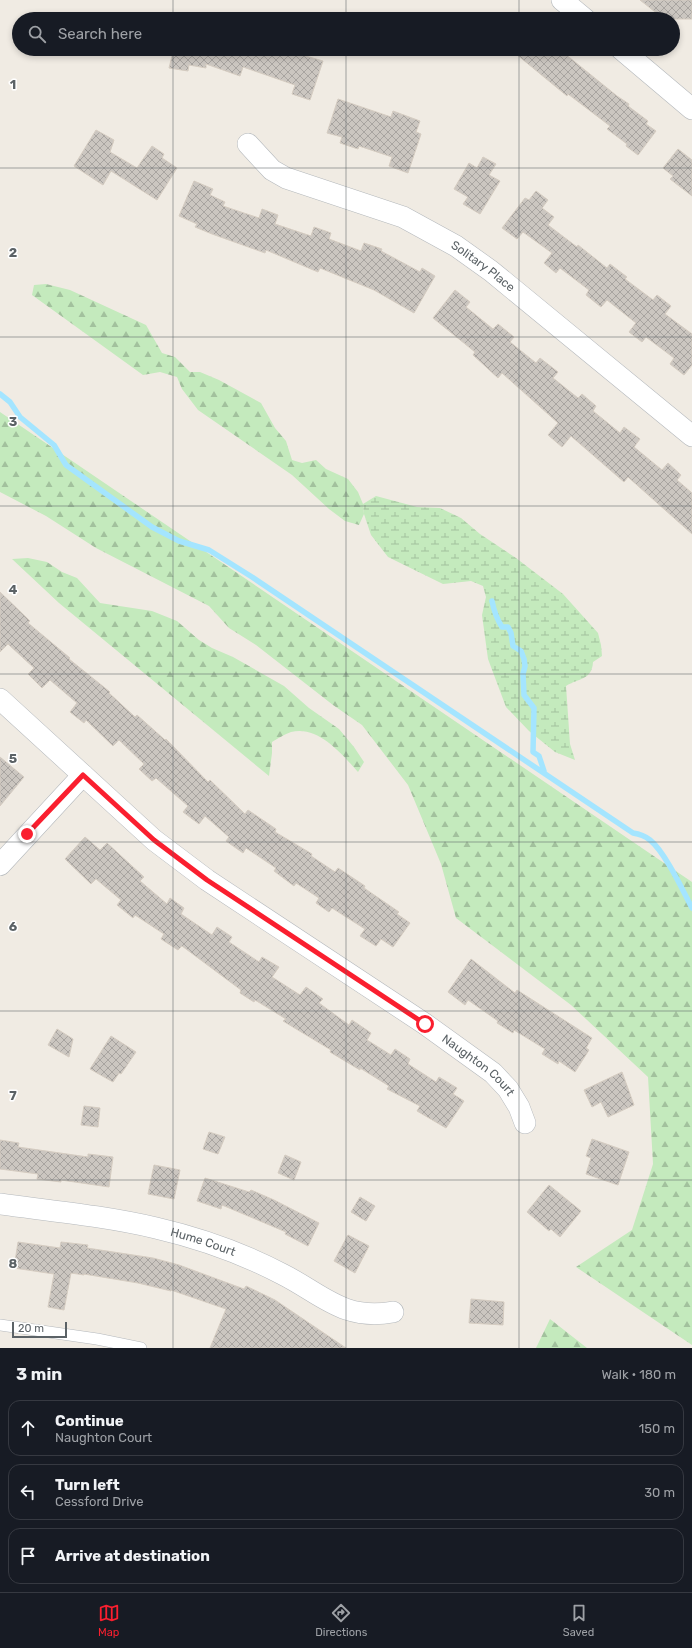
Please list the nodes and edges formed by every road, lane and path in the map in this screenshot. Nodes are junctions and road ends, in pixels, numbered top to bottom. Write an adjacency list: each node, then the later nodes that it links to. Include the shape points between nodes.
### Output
1 (562, 0): 2 (street)
2 (577, 12)
3 (629, 56): 4 (street)
4 (692, 109)
5 (248, 144): 6 (street, Solitary Place, via 272,170 286,178 395,214 456,246 491,271)
6 (692, 436)
7 (0, 700): 8 (street, Naughton Court)
8 (83, 775): 9 (street); 10 (street, Naughton Court, via 154,840 207,880 425,1024 493,1073 508,1089)
9 (0, 865)
10 (525, 1123)
11 (0, 1204): 12 (street, Hume Court, via 156,1228 247,1257 343,1309 360,1314 378,1315)
12 (393, 1312)
13 (0, 1324): 14 (lane)
14 (141, 1348)

